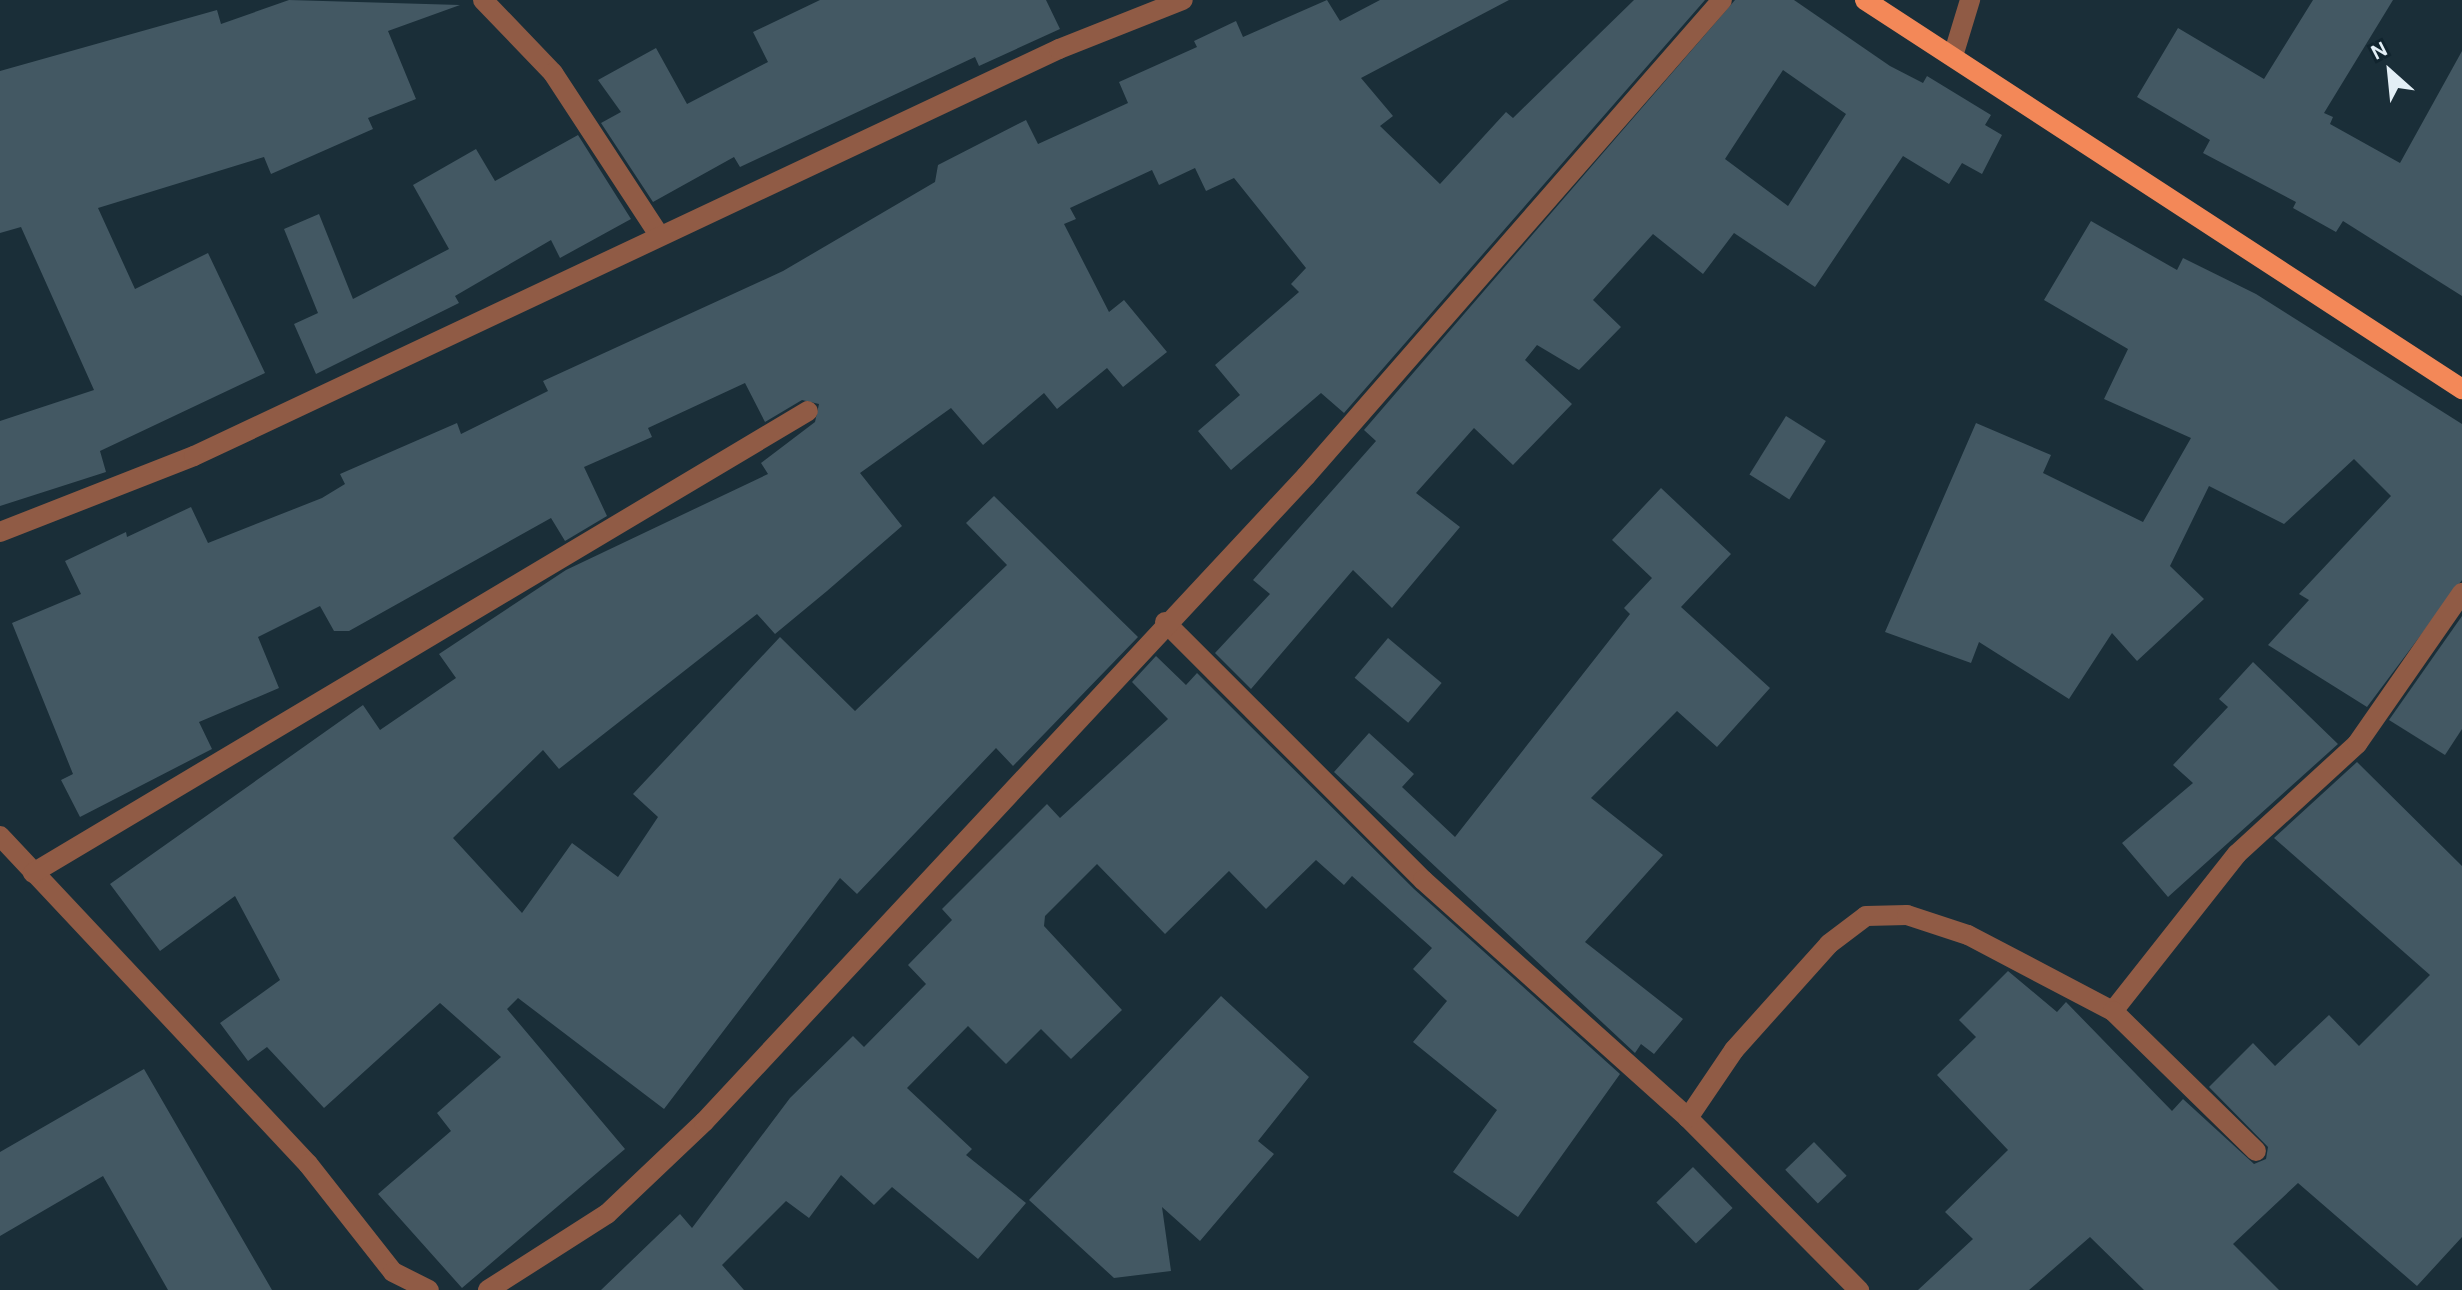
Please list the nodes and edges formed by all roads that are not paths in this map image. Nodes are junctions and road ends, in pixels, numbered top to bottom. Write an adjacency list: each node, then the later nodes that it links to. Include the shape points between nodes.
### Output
1 (483, 0): 7 (street, via 553,73)
2 (1183, 0): 7 (street, via 1059,49)
3 (1722, 0): 12 (street, via 1306,476)
4 (1865, 0): 6 (main road)
5 (1970, 0): 6 (street)
6 (1953, 56): 8 (main road)
7 (659, 235): 10 (street, via 194,456)
8 (2462, 389)
9 (808, 411): 14 (street)
10 (0, 532)
11 (2462, 593): 15 (street, via 2357,744 2237,854)
12 (1165, 622): 16 (street, via 1423,880); 19 (street, via 1049,757 832,976 704,1122 607,1214)
13 (0, 836): 14 (street)
14 (33, 873): 18 (street, via 308,1164 393,1272)
15 (2113, 1011): 16 (street, via 1968,935 1907,915 1866,916 1829,944 1734,1050); 17 (street)
16 (1688, 1118): 20 (street)
17 (2256, 1151)
18 (429, 1290)
19 (488, 1290)
20 (1859, 1290)

